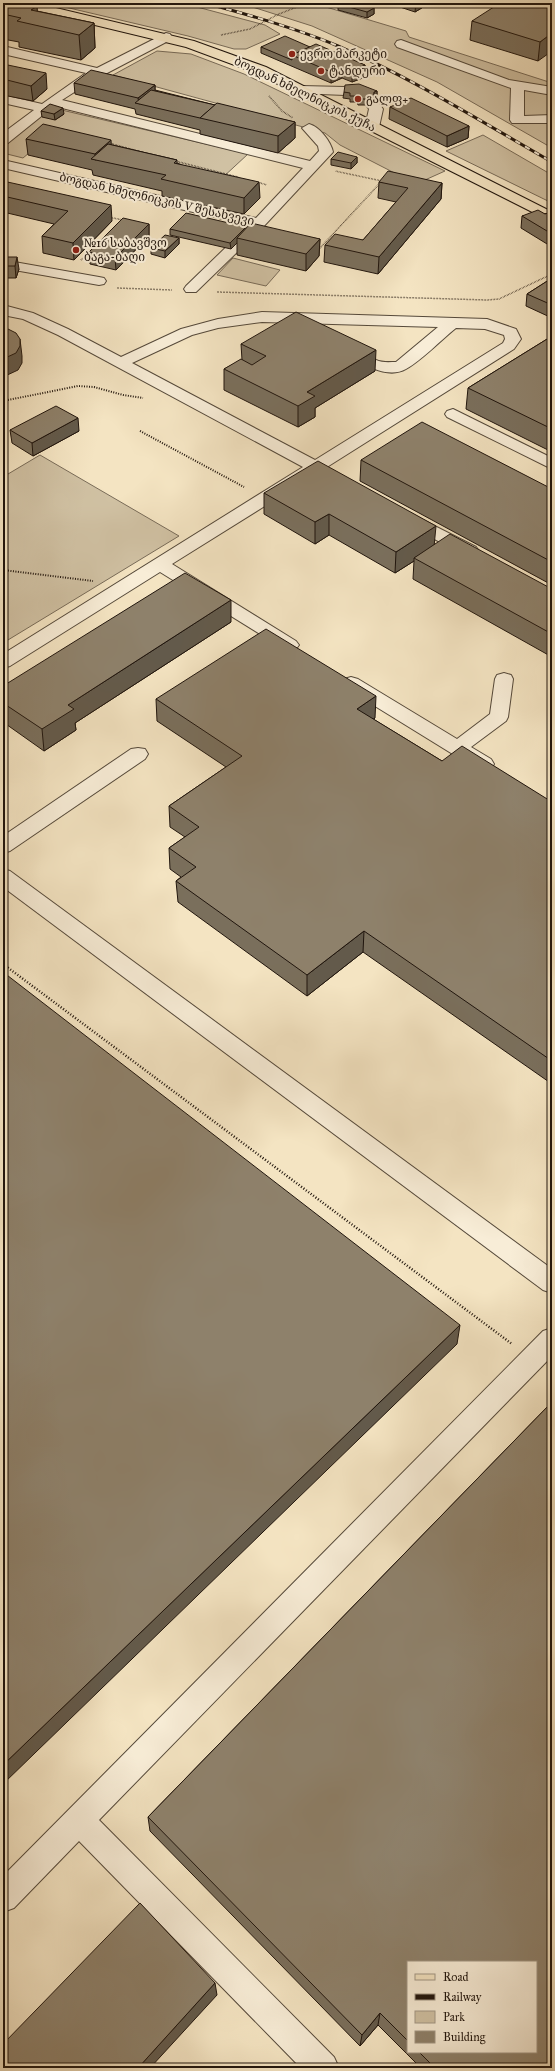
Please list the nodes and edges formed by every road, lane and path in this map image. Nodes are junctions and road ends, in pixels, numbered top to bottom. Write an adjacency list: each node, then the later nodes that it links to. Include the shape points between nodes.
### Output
1 (20, 3): 3 (main road, ბოგდან ხმელნიცკის ქუჩა)
2 (307, 3): 4 (path, via 250,29 203,38)
3 (166, 37): 4 (main road, ბოგდან ხმელნიცკის ქუჩა); 7 (street)
4 (190, 44): 8 (main road, ბოგდან ხმელნიცკის ქუჩა)
5 (401, 44): 9 (street, via 506,83)
6 (3, 50): 7 (street)
7 (98, 72): 14 (street)
8 (265, 72): 10 (main road, ბოგდან ხმელნიცკის ქუჩა); 18 (path, via 262,85 267,94 282,111)
9 (518, 85): 12 (street); 16 (street, via 517,120)
10 (301, 90): 11 (street); 17 (main road, ბოგდან ხმელნიცკის ქუჩა)
11 (345, 91)
12 (552, 91)
13 (3, 99): 14 (street)
14 (48, 105): 19 (street); 24 (street)
15 (373, 105): 17 (street, via 376,110)
16 (552, 119)
17 (372, 126): 29 (main road, ბოგდან ხმელნიცკის ქუჩა)
18 (309, 128): 24 (street, ბოგდან ხმელნიცკის V შესახვევი, via 325,145 326,152)
19 (3, 140)
20 (104, 142): 21 (path)
21 (150, 154)
22 (173, 160): 25 (path)
23 (3, 164): 30 (street, ბოგდან ხმელნიცკის V შესახვევი)
24 (313, 166): 27 (street, ბოგდან ხმელნიცკის V შესახვევი); 33 (path, via 382,181)
25 (243, 178)
26 (250, 180): 27 (path)
27 (289, 190): 30 (street, ბოგდან ხმელნიცკის V შესახვევი)
28 (108, 217): 31 (path, via 123,220)
29 (552, 218)
30 (259, 223): 38 (street)
31 (118, 226)
32 (94, 248): 36 (path)
33 (320, 248)
34 (3, 264): 36 (street)
35 (552, 274): 40 (path, via 498,299 487,300)
36 (66, 275): 37 (street)
37 (106, 284): 39 (path)
38 (191, 289)
39 (174, 290)
40 (213, 292)
41 (3, 310): 44 (street, via 28,316)
42 (322, 319): 43 (street); 43 (street, via 372,364 388,367 400,366); 44 (street, via 262,317 230,321 176,336)
43 (452, 323): 50 (street, via 500,327 511,332 513,339 509,346)
44 (120, 363): 50 (street)
45 (145, 398): 46 (path, via 78,386)
46 (3, 401)
47 (453, 414): 49 (street)
48 (140, 431): 52 (path)
49 (552, 464)
50 (315, 467): 51 (street); 52 (street)
51 (343, 482)
52 (265, 498): 55 (street)
53 (392, 509): 54 (street)
54 (482, 558)
55 (160, 564): 57 (street); 58 (street)
56 (3, 570): 57 (path)
57 (125, 586): 59 (street)
58 (302, 652)
59 (3, 662)
60 (335, 673): 62 (street)
61 (504, 679): 62 (street, via 499,717)
62 (457, 748): 64 (street)
63 (138, 754): 65 (street)
64 (498, 773)
65 (3, 846)
66 (3, 876): 68 (street)
67 (3, 964): 70 (path)
68 (552, 1282)
69 (552, 1339): 70 (street)
70 (532, 1359): 71 (street)
71 (79, 1820): 72 (street); 73 (street)
72 (3, 1897)
73 (323, 2068)

